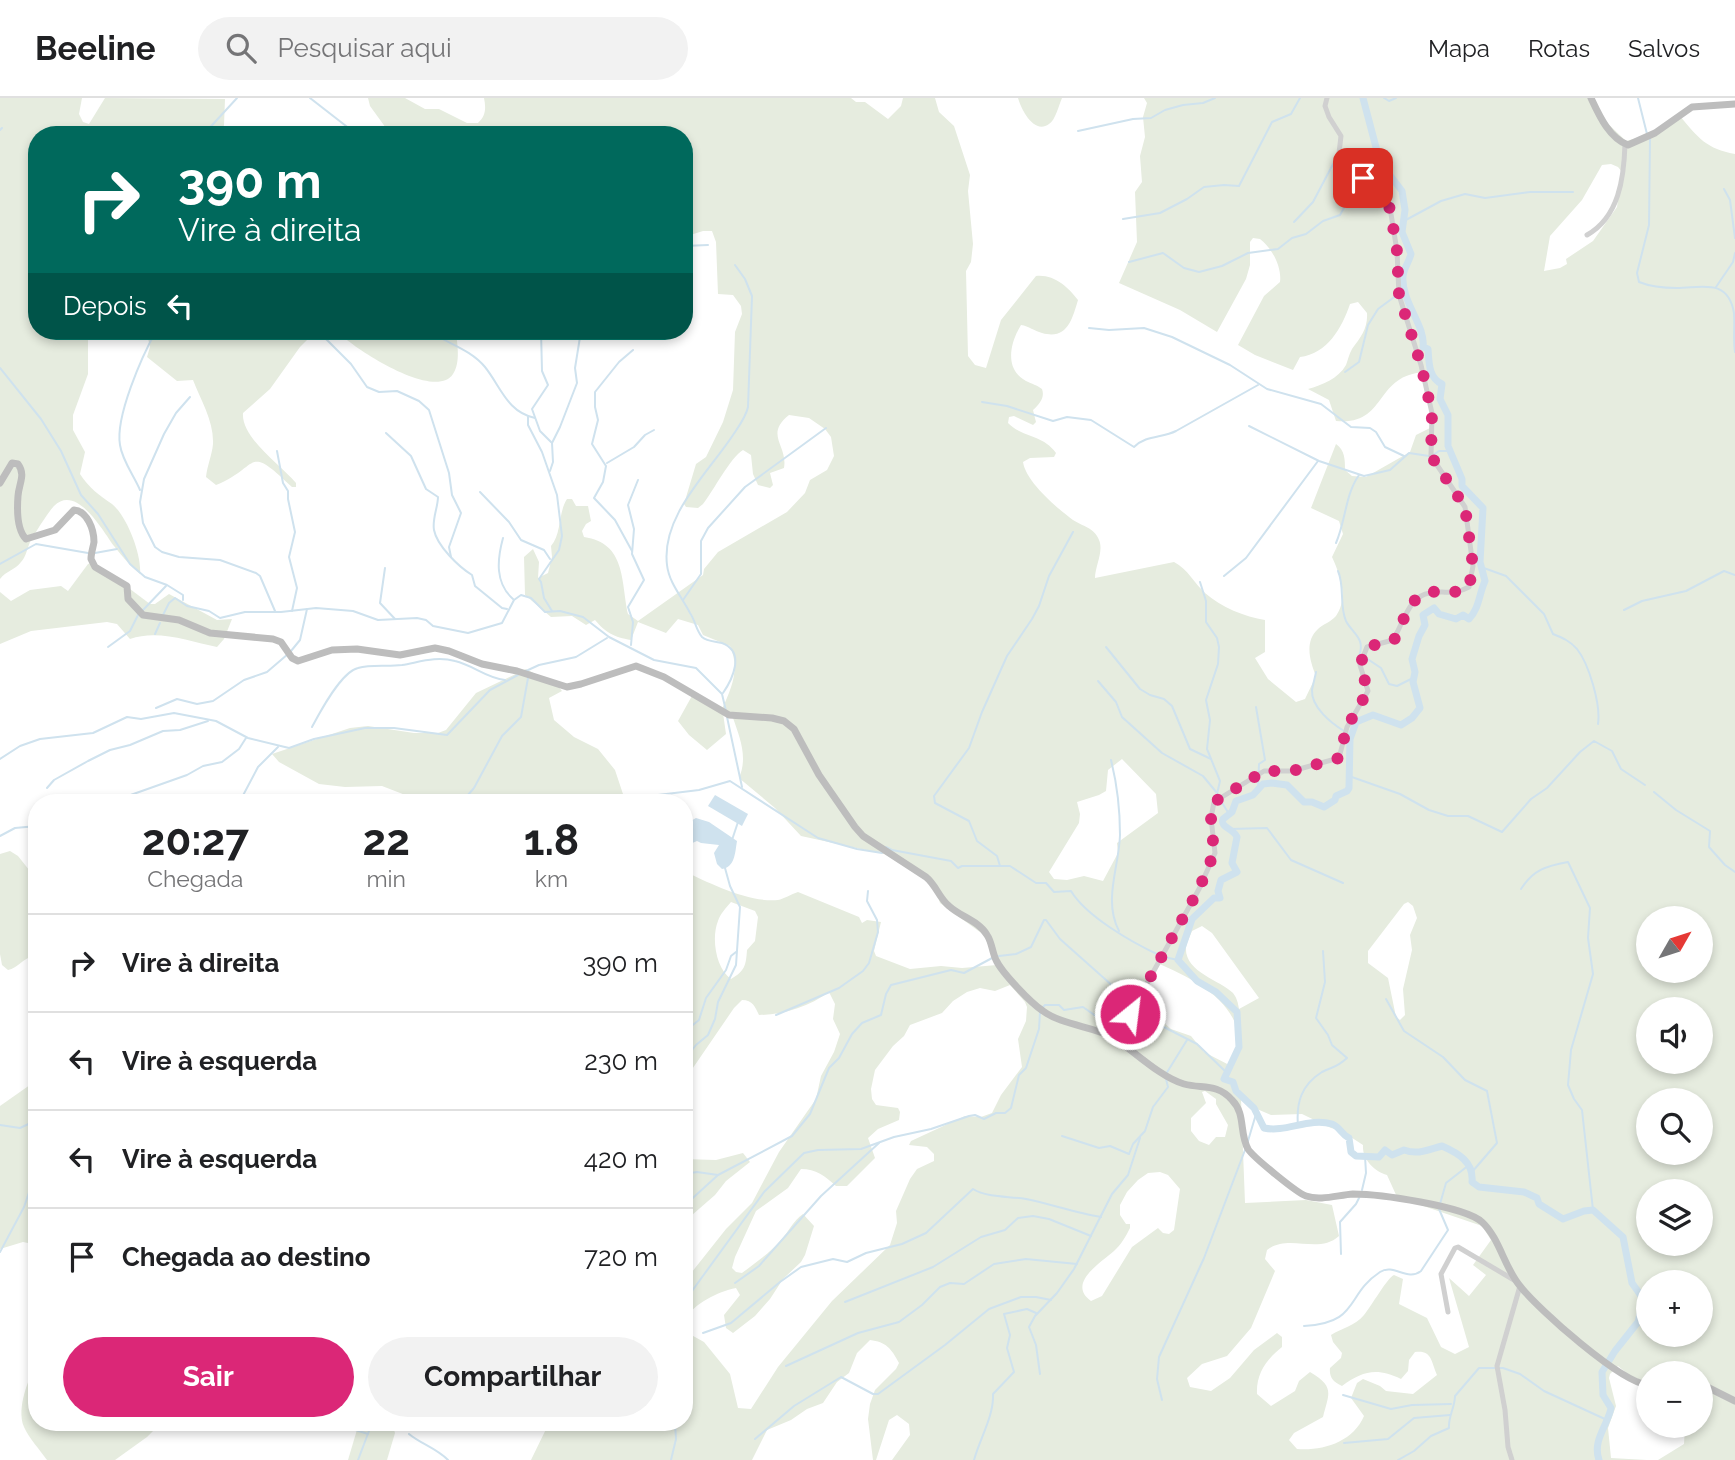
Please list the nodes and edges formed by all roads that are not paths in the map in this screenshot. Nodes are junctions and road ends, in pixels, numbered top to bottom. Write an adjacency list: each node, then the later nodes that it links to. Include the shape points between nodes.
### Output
1 (1327, 98): 7 (street, via 1329,117 1341,135 1342,163 1389,206 1399,295 1432,413 1431,456 1465,507 1473,566 1469,587 1456,594 1428,592 1412,601 1394,640 1367,647 1360,665 1368,691 1347,727 1339,758 1292,771 1264,771 1214,802 1214,853)
2 (1591, 98): 4 (street, via 1609,130)
3 (1735, 104): 4 (street, via 1692,107 1647,138)
4 (1625, 144): 5 (street, via 1613,208 1602,225)
5 (1587, 235)
6 (0, 483): 7 (street, via 12,463 18,464 22,470 19,522 26,540 55,530 74,510 81,510 94,541 90,559 95,567 127,586 128,599 143,615 179,620 210,633 273,639 298,661 332,650 400,655 435,648 567,687 636,666 729,715 784,721 794,729 818,775 863,836 926,877 950,907 981,927 1003,972 1042,1011)
7 (1119, 1041): 8 (street, via 1184,1084 1209,1086 1233,1100 1240,1110 1249,1150 1303,1195 1390,1197 1476,1218 1487,1228)
8 (1518, 1284): 9 (street, via 1455,1248 1441,1274); 10 (street, via 1601,1360); 13 (street, via 1497,1366)
9 (1448, 1312)
10 (1636, 1382)
11 (1713, 1390): 12 (street)
12 (1735, 1401)
13 (1512, 1460)

